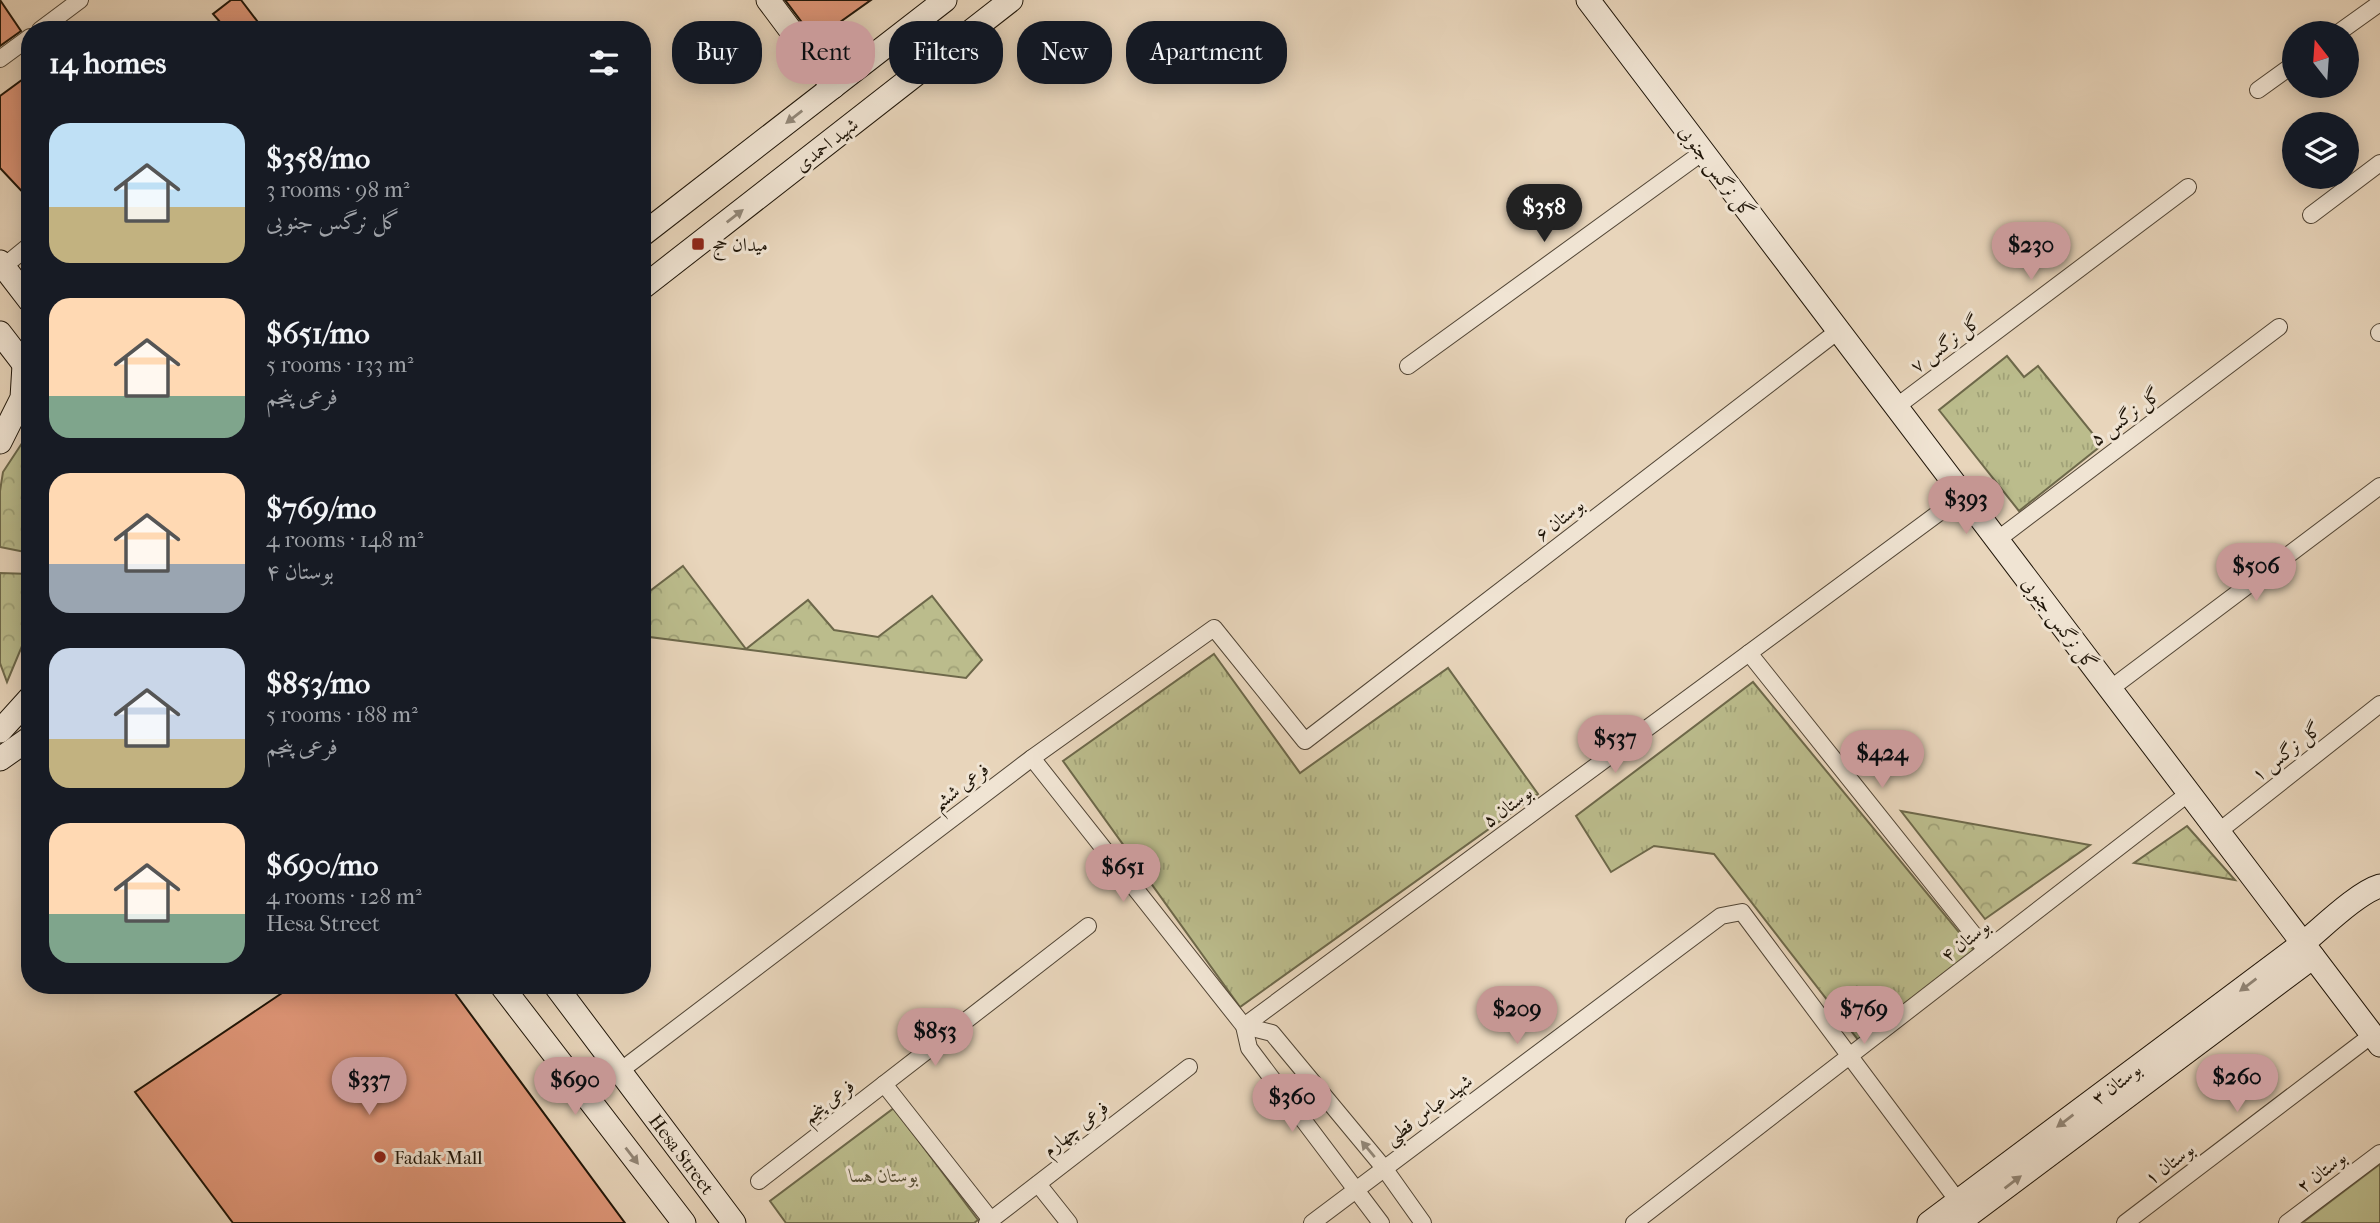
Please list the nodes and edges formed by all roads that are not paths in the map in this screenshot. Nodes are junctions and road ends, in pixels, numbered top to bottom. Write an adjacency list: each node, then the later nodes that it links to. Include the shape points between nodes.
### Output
1 (80, 0): 7 (street)
2 (768, 0): 12 (street)
3 (945, 0): 12 (street)
4 (1011, 0): 21 (street, شهید احمدی, one-way to 4)
5 (1588, 0): 14 (street, گل نرگس جنوبی)
6 (2380, 3): 8 (street)
7 (52, 21)
8 (2355, 21)
9 (21, 44): 10 (street)
10 (0, 59)
11 (2282, 73): 13 (street)
12 (833, 87): 18 (street, one-way to 18)
13 (2258, 90)
14 (1703, 152): 24 (street, گل نرگس جنوبی); 27 (street)
15 (2380, 163): 17 (street)
16 (2188, 187): 29 (street, گل نرگس ۷)
17 (2311, 215)
18 (651, 228)
19 (21, 251): 20 (street)
20 (2, 265): 22 (street)
21 (651, 281)
22 (21, 289)
23 (2278, 327): 33 (street, گل نرگس ۵)
24 (1838, 331): 29 (street, گل نرگس جنوبی); 39 (street, بوستان ۶)
25 (0, 333): 26 (street)
26 (21, 361)
27 (1408, 366)
28 (21, 400): 30 (street)
29 (1896, 407): 32 (street, گل نرگس جنوبی)
30 (0, 442)
31 (2380, 486): 35 (street)
32 (1963, 495): 33 (street, گل نرگس جنوبی); 34 (street, بوستان ۵)
33 (1997, 540): 35 (street, گل نرگس جنوبی)
34 (1749, 653): 45 (street); 49 (street, بوستان ۵)
35 (2110, 690): 41 (street, گل نرگس جنوبی)
36 (2380, 704): 42 (street, گل نرگس ۱)
37 (21, 708): 38 (street)
38 (0, 731)
39 (1305, 741): 40 (street, فرعی ششم, via 1214,628)
40 (1032, 758): 49 (street); 53 (street, فرعی ششم)
41 (2189, 793): 42 (street, گل نرگس جنوبی); 45 (street, بوستان ۴)
42 (2218, 832): 46 (street, گل نرگس جنوبی)
43 (2380, 886): 46 (street, بوستان ۳, via 2354,902)
44 (1088, 926): 54 (street, فرعی پنجم)
45 (1986, 950): 51 (street, بوستان ۴)
46 (2308, 951): 50 (street, گل نرگس جنوبی); 60 (street, بوستان ۳)
47 (508, 994): 62 (street, one-way to 62)
48 (562, 994): 53 (street, Hesa Street)
49 (1244, 1026): 56 (street, one-way to 49, via 1272,1033); 59 (street, via 1249,1048)
50 (2376, 1040): 70 (street, بوستان ۱)
51 (1850, 1057): 56 (street, شهید عباس قطبی, via 1742,912 1721,916); 60 (street); 68 (street, بوستان ۴)
52 (1189, 1067): 58 (street, فرعی چهارم)
53 (620, 1071): 63 (street, Hesa Street)
54 (884, 1084): 57 (street, فرعی پنجم); 61 (street)
55 (2380, 1153): 71 (street, بوستان ۲)
56 (1384, 1168): 59 (street, شهید عباس قطبی); 67 (street)
57 (759, 1181)
58 (1038, 1184): 61 (street, فرعی چهارم); 64 (street)
59 (1357, 1189): 65 (street, شهید عباس قطبی); 66 (street)
60 (1958, 1212): 69 (street, بوستان ۳)
61 (989, 1222)
62 (684, 1223)
63 (734, 1223)
64 (1069, 1223)
65 (1312, 1223)
66 (1381, 1223)
67 (1423, 1223)
68 (1634, 1223)
69 (1929, 1223)
70 (2124, 1223)
71 (2287, 1223)

